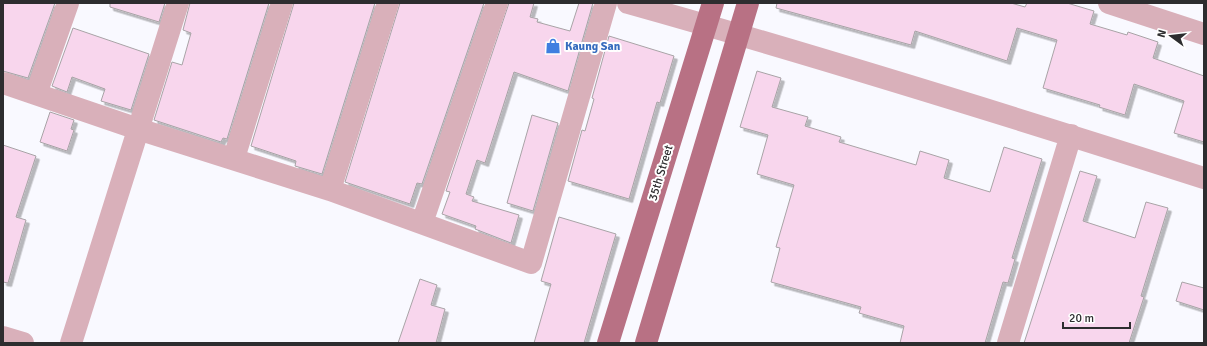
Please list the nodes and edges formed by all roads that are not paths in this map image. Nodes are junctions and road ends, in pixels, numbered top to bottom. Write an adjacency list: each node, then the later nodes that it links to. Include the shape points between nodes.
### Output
1 (68, 3): 15 (street)
2 (178, 3): 16 (street)
3 (282, 3): 18 (street)
4 (388, 3): 20 (street)
5 (497, 3): 21 (street)
6 (606, 3): 21 (street, via 531,263)
7 (628, 3): 11 (street)
8 (713, 3): 11 (main road, 35th Street)
9 (748, 3): 13 (main road)
10 (1109, 3): 12 (street)
11 (706, 25): 13 (street); 25 (main road, 35th Street)
12 (1204, 34)
13 (739, 35): 17 (street); 26 (main road)
14 (3, 83): 15 (street)
15 (36, 94): 16 (street)
16 (138, 129): 18 (street); 24 (street)
17 (1071, 135): 19 (street); 27 (street)
18 (234, 158): 20 (street)
19 (1204, 178)
20 (330, 190): 21 (street)
21 (422, 224)
22 (3, 338): 23 (street)
23 (23, 343)
24 (71, 343)
25 (608, 343)
26 (646, 343)
27 (1008, 343)

